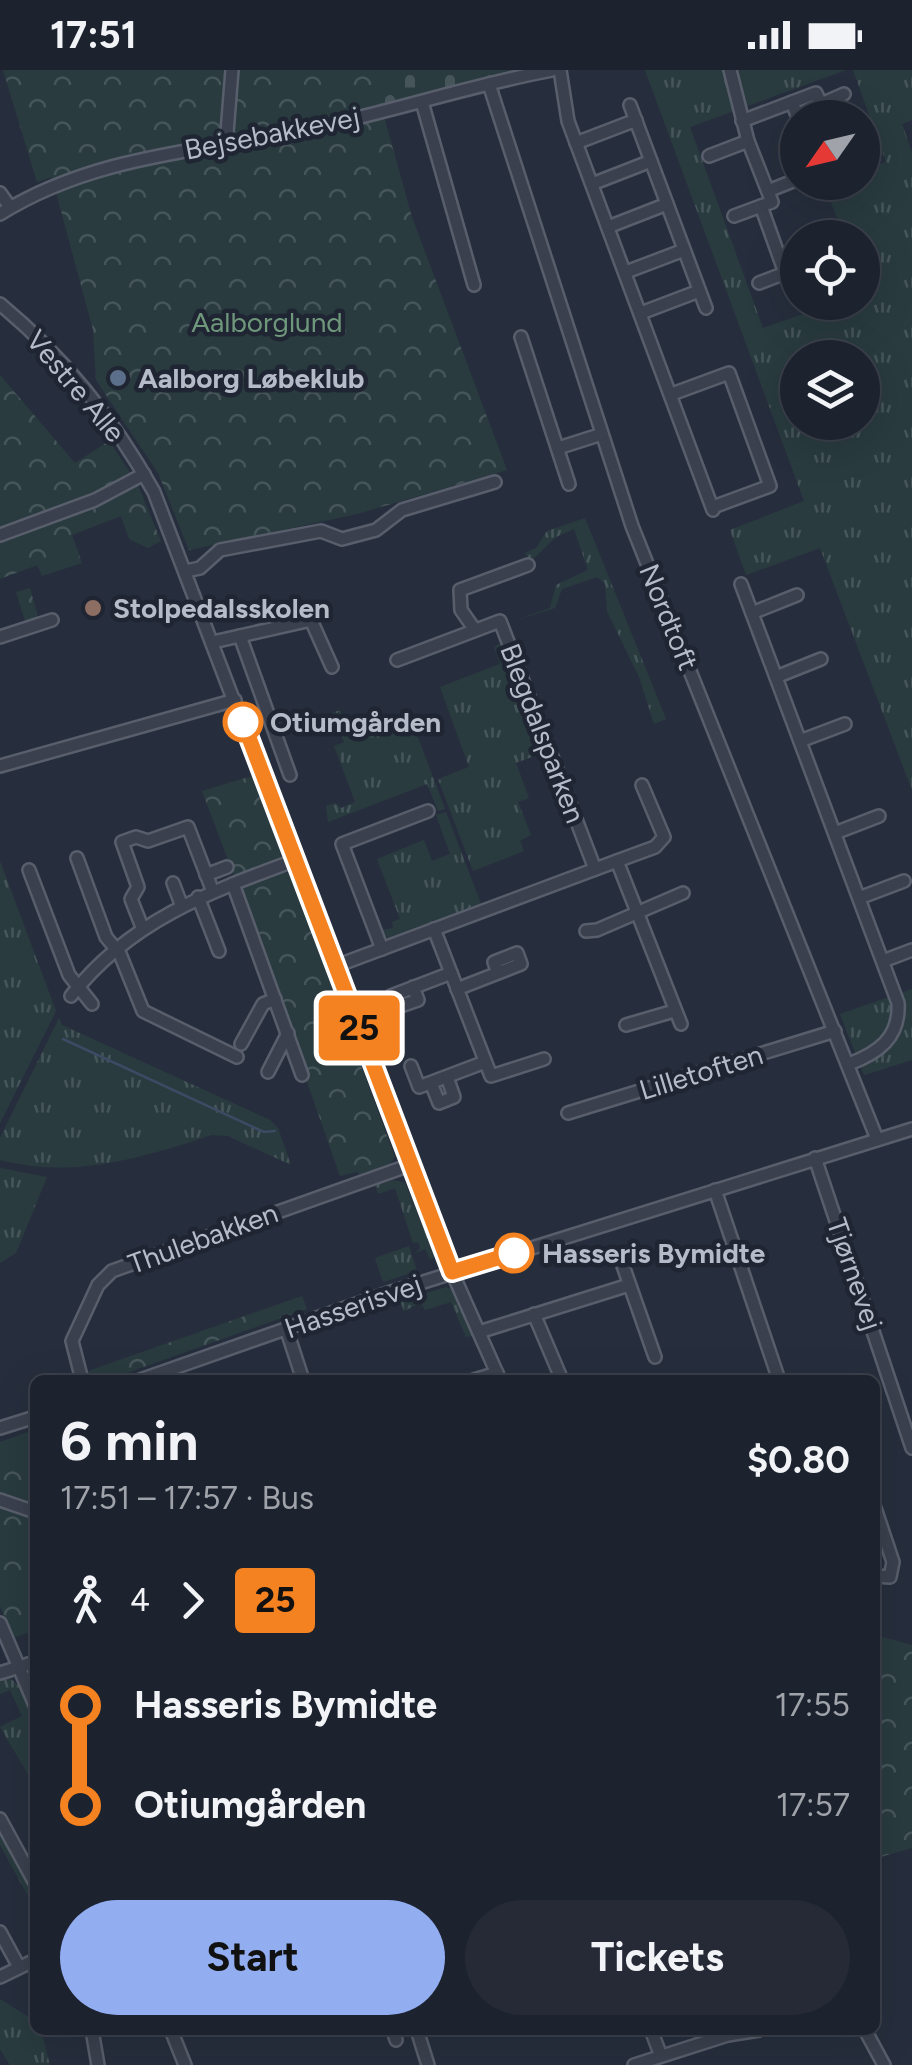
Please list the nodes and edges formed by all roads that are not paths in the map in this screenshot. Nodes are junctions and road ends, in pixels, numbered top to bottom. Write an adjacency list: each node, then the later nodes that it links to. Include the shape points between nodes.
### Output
1 (232, 70): 17 (street)
2 (552, 70): 5 (street, Bejsebakkevej)
3 (560, 70): 16 (street)
4 (730, 70): 14 (street)
5 (489, 84): 10 (street, Bejsebakkevej); 41 (street, Nordtoft)
6 (844, 94): 9 (street)
7 (797, 100): 8 (street, via 816,93)
8 (819, 100)
9 (830, 100)
10 (422, 102): 17 (street, Bejsebakkevej); 34 (street)
11 (630, 106): 13 (street)
12 (780, 107): 14 (street)
13 (636, 120): 16 (street); 19 (street)
14 (742, 121): 15 (street)
15 (748, 141): 18 (street); 22 (street)
16 (576, 143): 20 (street)
17 (226, 145): 26 (street, Bejsebakkevej, via 100,168)
18 (709, 156)
19 (651, 161): 20 (street); 24 (street)
20 (592, 184): 28 (street)
21 (780, 186): 22 (street)
22 (768, 191): 25 (street, via 772,202)
23 (0, 194): 26 (street)
24 (667, 204): 28 (street); 29 (street)
25 (760, 206): 27 (street); 30 (street)
26 (5, 210)
27 (734, 216)
28 (608, 227): 31 (street)
29 (684, 250): 31 (street); 35 (street)
30 (780, 258)
31 (626, 272): 38 (street)
32 (780, 274): 33 (street)
33 (760, 283)
34 (474, 284)
35 (699, 291): 37 (street); 38 (street)
36 (0, 304): 43 (street, Vestre Alle, via 93,398)
37 (706, 308)
38 (641, 313): 40 (street)
39 (521, 337): 42 (street)
40 (672, 394): 40 (street, via 713,508 770,486 728,373)
41 (602, 434): 42 (street); 106 (street, Nordtoft, via 632,526)
42 (558, 448): 45 (street)
43 (144, 474): 46 (street); 48 (street, Vestre Alle)
44 (495, 482): 48 (street, via 402,510 376,530 342,539 321,531 220,550)
45 (569, 484)
46 (0, 535)
47 (528, 566): 53 (street, Blegdalsparken, via 460,590 461,610)
48 (186, 571): 56 (street, Vestre Alle)
49 (742, 584): 51 (street)
50 (797, 595): 51 (street)
51 (752, 614): 60 (street)
52 (52, 620): 54 (street)
53 (475, 630): 57 (street, Blegdalsparken); 74 (street, Blegdalsparken, via 500,621)
54 (0, 636)
55 (240, 636): 56 (street); 59 (street, via 311,620); 65 (street)
56 (213, 642): 61 (street, Vestre Alle)
57 (397, 660)
58 (821, 660): 60 (street)
59 (332, 667)
60 (776, 677): 63 (street)
61 (235, 700): 64 (street); 71 (street, Vestre Alle)
62 (845, 724): 63 (street)
63 (800, 740): 69 (street)
64 (0, 766)
65 (290, 775)
66 (642, 785): 72 (street, via 664,838 655,848)
67 (428, 811): 90 (street, via 342,844)
68 (879, 816): 69 (street)
69 (835, 833): 83 (street)
70 (77, 858): 89 (street)
71 (296, 860): 79 (street); 94 (street, Vestre Alle)
72 (616, 860): 74 (street); 85 (street)
73 (227, 866): 76 (street)
74 (595, 869): 87 (street)
75 (29, 870): 97 (street, via 69,975)
76 (206, 874): 80 (street); 86 (street, via 188,827 122,842 138,887 131,899)
77 (904, 880): 83 (street)
78 (172, 883): 84 (street)
79 (233, 884): 80 (street); 101 (street)
80 (212, 892): 82 (street)
81 (683, 894): 85 (street)
82 (198, 897): 84 (street); 92 (street)
83 (860, 898): 93 (street)
84 (180, 904): 86 (street)
85 (637, 914): 88 (street); 103 (street)
86 (142, 927): 89 (street)
87 (434, 929): 90 (street); 95 (street)
88 (586, 930)
89 (115, 948): 97 (street); 109 (street, via 143,1011)
90 (382, 949): 94 (street)
91 (912, 950): 93 (street)
92 (219, 951)
93 (883, 961): 112 (street, via 898,1003 897,1024 879,1049)
94 (336, 966): 122 (street, Vestre Alle)
95 (451, 973): 98 (street); 99 (street)
96 (498, 973): 99 (street)
97 (79, 984): 100 (street); 102 (street)
98 (414, 987)
99 (457, 989): 111 (street)
100 (70, 996)
101 (275, 999): 107 (street); 108 (street, via 263,1004)
102 (92, 1004)
103 (674, 1010): 104 (street); 105 (street)
104 (681, 1024)
105 (626, 1025)
106 (835, 1031): 112 (street, Nordtoft); 118 (street, Lilletoften)
107 (288, 1033): 114 (street); 115 (street)
108 (241, 1044)
109 (238, 1058)
110 (544, 1059): 111 (street, via 491,1076)
111 (485, 1062): 116 (street)
112 (849, 1064): 120 (street, Nordtoft)
113 (410, 1066): 117 (street, via 419,1088)
114 (268, 1072)
115 (302, 1075)
116 (447, 1077): 117 (street); 117 (street, via 454,1097 439,1103)
117 (431, 1082)
118 (568, 1113)
119 (912, 1128): 120 (street, Hasserisvej)
120 (877, 1139): 121 (street, Hasserisvej)
121 (815, 1158): 123 (street, Hasserisvej); 137 (street, Tjørnevej)
122 (410, 1165): 125 (street, Vestre Alle); 131 (street, Thulebakken, via 112,1272 98,1285 72,1341)
123 (715, 1190): 125 (street, Hasserisvej); 136 (street)
124 (621, 1260): 126 (street)
125 (452, 1272): 128 (street, Hasserisvej); 129 (street, Vestre Alle)
126 (629, 1284): 127 (street); 130 (street)
127 (534, 1314): 129 (street); 135 (street)
128 (286, 1328): 132 (street, Hasserisvej); 133 (street)
129 (478, 1332): 134 (street, Vestre Alle)
130 (655, 1356)
131 (81, 1375)
132 (154, 1375)
133 (301, 1375)
134 (498, 1375)
135 (560, 1375)
136 (777, 1375)
137 (892, 1382): 138 (street); 141 (street, Tjørnevej)
138 (880, 1386)
139 (30, 1419): 140 (street)
140 (0, 1428)
141 (912, 1448)
142 (0, 1500): 143 (street)
143 (30, 1510)
144 (880, 1524): 145 (street, via 892,1562 890,1577)
145 (880, 1576)
146 (0, 1623): 148 (street)
147 (30, 1664): 148 (street)
148 (19, 1667): 149 (street); 150 (street)
149 (0, 1673)
150 (30, 1693)
151 (0, 1819): 152 (street)
152 (30, 1874)
153 (0, 1932): 155 (street)
154 (30, 1962): 155 (street)
155 (19, 1967): 156 (street)
156 (0, 1976)
157 (93, 2035): 164 (street)
158 (173, 2035): 165 (street)
159 (421, 2035): 166 (street)
160 (653, 2035): 163 (street)
161 (739, 2035): 163 (street)
162 (867, 2035): 168 (street)
163 (661, 2056): 167 (street)
164 (98, 2065)
165 (185, 2065)
166 (428, 2065)
167 (634, 2065)
168 (884, 2065)

